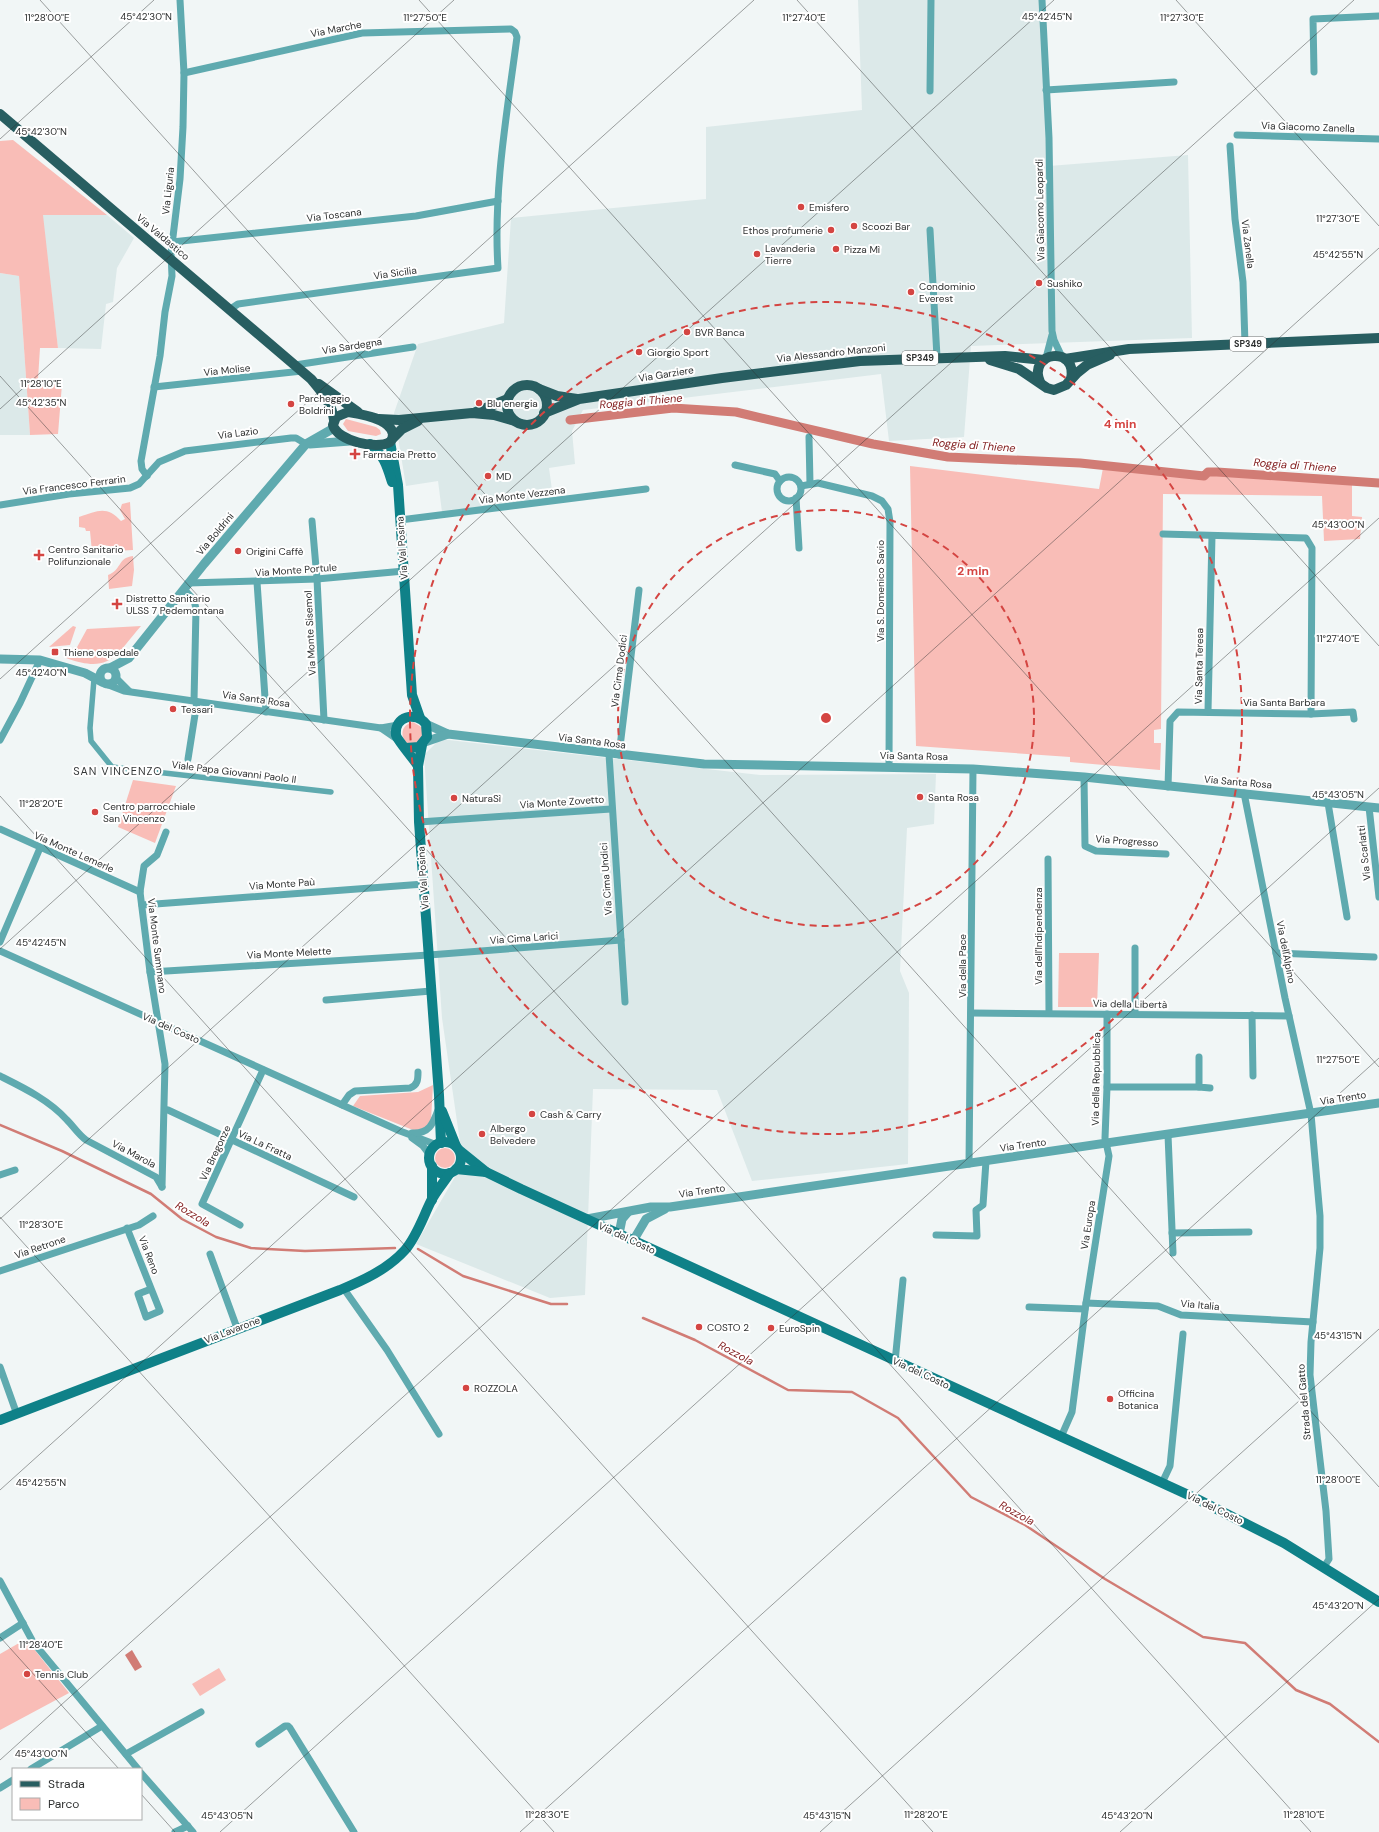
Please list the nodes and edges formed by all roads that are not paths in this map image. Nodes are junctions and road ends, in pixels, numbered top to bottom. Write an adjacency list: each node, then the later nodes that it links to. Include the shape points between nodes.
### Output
1 (180, 0): 6 (street, Via Liguria)
2 (931, 0): 9 (street)
3 (1042, 0): 8 (street, Via Giacomo Leopardi)
4 (1379, 16): 5 (street, via 1313,19)
5 (1314, 72)
6 (184, 73): 14 (street, Via Marche, via 362,33 510,29 517,37); 16 (street, Via Liguria, via 180,179)
7 (1174, 82): 8 (street)
8 (1046, 90): 19 (street, Via Giacomo Leopardi)
9 (930, 91)
10 (0, 114): 17 (main road, Via Valdastico)
11 (1237, 135): 12 (street, Via Giacomo Zanella)
12 (1379, 139)
13 (1230, 146): 21 (street, Via Zanella, via 1243,282)
14 (498, 201): 16 (street, Via Toscana, via 416,216); 18 (street, Via Sicilia, via 498,268 238,304)
15 (930, 230): 25 (street)
16 (172, 242): 17 (street, Via Liguria)
17 (172, 260): 18 (main road, Via Valdastico); 33 (street, Via Liguria, via 172,276)
18 (229, 310): 28 (main road, Via Valdastico)
19 (1052, 331): 26 (street, Via Giacomo Leopardi); 27 (street, Via Giacomo Leopardi)
20 (1379, 338): 21 (main road, Via Alessandro Manzoni / SP349)
21 (1245, 344): 23 (main road, Via Alessandro Manzoni / SP349)
22 (413, 347): 28 (street, Via Sardegna)
23 (1117, 351): 26 (main road, Via Alessandro Manzoni / SP349); 31 (main road, Via Alessandro Manzoni / SP349, via 1087,365)
24 (980, 356): 25 (main road, Via Alessandro Manzoni / SP349); 27 (main road, Via Alessandro Manzoni / SP349); 32 (main road, Via Alessandro Manzoni / SP349, via 1020,369)
25 (937, 357): 29 (main road, Via Alessandro Manzoni / SP349, via 860,361)
26 (1064, 358): 27 (main road, Via Alessandro Manzoni, via 1052,356); 31 (main road, via 1072,370)
27 (1045, 359): 32 (main road, via 1038,371)
28 (298, 368): 30 (main road, Via Valdastico); 33 (street, Via Molise)
29 (757, 373): 36 (main road, Via Garziere / SP349)
30 (311, 379): 39 (main road, Via Valdastico); 42 (main road, Via Valdastico, via 325,396 332,410)
31 (1070, 379): 32 (main road, Via Alessandro Manzoni, via 1057,390 1047,388)
32 (1040, 382)
33 (154, 387): 49 (street, Via Liguria, via 140,461)
34 (538, 389): 35 (main road, Via Garziere, via 531,386 517,388); 36 (main road, Via Garziere, via 556,396); 38 (main road, via 545,397)
35 (508, 399): 37 (main road, Via Garziere); 41 (main road, via 508,411)
36 (579, 399): 38 (main road, Via Garziere)
37 (472, 413): 40 (main road, Via Garziere); 41 (main road, Via Garziere, via 494,415)
38 (544, 414): 41 (main road, Via Garziere, via 537,422 531,424 520,424)
39 (368, 417): 40 (main road, Via Garziere, via 399,420); 42 (main road, Via Garziere, via 348,412 340,414); 44 (main road, Via Valdastico, via 386,424 391,430)
40 (428, 418): 44 (main road, Via Garziere, via 406,426)
41 (515, 421)
42 (334, 424): 45 (main road, via 343,438); 46 (street)
43 (809, 437): 51 (street)
44 (391, 440): 47 (main road); 54 (main road, Via Val Posina)
45 (350, 441): 46 (street); 47 (main road)
46 (306, 444): 49 (street, Via Lazio, via 296,438 185,451 159,462); 65 (street, Via Boldrini)
47 (370, 444): 54 (main road, Via Val Posina, via 385,460)
48 (735, 465): 50 (street, via 775,474)
49 (147, 476): 56 (street, Via Francesco Ferrarin, via 130,488)
50 (780, 481): 52 (street, via 790,477 797,480); 55 (street, via 778,492 782,498)
51 (810, 484): 52 (street, Via S. Domenico Savio); 94 (street, Via S. Domenico Savio, via 818,483 872,496 882,500 888,509)
52 (801, 486): 55 (street)
53 (646, 489): 57 (street, Via Monte Vezzena)
54 (398, 497): 57 (main road, Via Val Posina)
55 (796, 498): 61 (street)
56 (0, 505)
57 (400, 520): 62 (main road, Via Val Posina)
58 (312, 521): 63 (street, Via Monte Sisemol)
59 (1163, 534): 60 (street)
60 (1212, 536): 76 (street, Via Santa Teresa); 78 (street, via 1306,538 1310,544)
61 (799, 548)
62 (404, 571): 63 (street, Via Monte Portule); 74 (main road, Via Val Posina)
63 (317, 579): 64 (street, Via Monte Portule); 81 (street, Via Monte Sisemol)
64 (257, 582): 65 (street, Via Monte Portule); 77 (street)
65 (186, 586): 69 (street, Via Boldrini, via 129,658); 75 (street, via 196,608)
66 (639, 590): 91 (street, Via Cima Dodici)
67 (0, 659): 68 (street)
68 (40, 660): 70 (street); 87 (street)
69 (106, 669): 70 (street, Via Boldrini); 71 (street, via 114,671); 72 (street, via 100,677)
70 (85, 673): 72 (street)
71 (116, 678): 72 (street, via 112,684); 73 (street)
72 (101, 682): 73 (street, Via Santa Rosa); 98 (street, Viale Papa Giovanni Paolo II, via 91,741 112,767)
73 (129, 691): 75 (street, Via Santa Rosa)
74 (412, 695): 79 (main road, Via Val Posina); 82 (main road, Via Val Posina)
75 (196, 702): 77 (street, Via Santa Rosa); 92 (street)
76 (1208, 711): 78 (street, Via Santa Barbara); 97 (street, Via Santa Teresa, via 1178,712 1170,720)
77 (266, 712): 81 (street, Via Santa Rosa)
78 (1310, 714): 80 (street, Via Santa Barbara, via 1353,712)
79 (407, 717): 82 (main road); 83 (main road)
80 (1354, 719)
81 (324, 720): 84 (street, Via Santa Rosa)
82 (423, 721): 85 (street, Via Santa Rosa); 88 (main road, Via Val Posina, via 428,733)
83 (398, 725): 84 (street, Via Santa Rosa); 86 (main road)
84 (381, 728): 86 (street, Via Santa Rosa)
85 (448, 734): 88 (street, Via Santa Rosa); 90 (street, Via Santa Rosa)
86 (397, 739): 89 (main road)
87 (0, 740)
88 (424, 743): 89 (main road, via 414,748); 93 (main road, Via Val Posina)
89 (406, 748): 93 (main road)
90 (609, 754): 91 (street, Via Santa Rosa); 103 (street, Via Cima Undici)
91 (619, 755): 94 (street, Via Santa Rosa, via 704,764)
92 (188, 759)
93 (418, 766): 104 (main road, Via Val Posina)
94 (889, 767): 95 (street, Via Santa Rosa)
95 (973, 769): 96 (street, Via Santa Rosa); 126 (street, Via della Pace)
96 (1084, 777): 97 (street, Via Santa Rosa); 108 (street, Via Progresso, via 1085,846 1096,851)
97 (1168, 787): 99 (street, Via Santa Rosa)
98 (331, 792)
99 (1244, 793): 100 (street, Via Santa Rosa); 119 (street, Via dell'Alpino)
100 (1328, 803): 101 (street, Via Santa Rosa); 114 (street)
101 (1369, 807): 102 (street, Via Santa Rosa); 112 (street, Via Scarlatti)
102 (1379, 808)
103 (611, 809): 104 (street, Via Monte Zovetto); 115 (street, Via Cima Undici)
104 (419, 822): 110 (main road, Via Val Posina)
105 (0, 829): 107 (street, Via Monte Lemerle)
106 (166, 832): 111 (street, Via Monte Summano, via 157,855 144,866)
107 (40, 848): 111 (street, Via Monte Lemerle); 116 (street)
108 (1166, 854)
109 (1048, 858): 127 (street, Via dell'Indipendenza)
110 (424, 884): 113 (street, Via Monte Paù); 120 (main road, Via Val Posina)
111 (140, 892): 113 (street, Via Monte Summano)
112 (1379, 897)
113 (142, 905): 122 (street, Via Monte Summano)
114 (1348, 917)
115 (621, 940): 120 (street, Via Cima Larici); 125 (street, Via Cima Undici)
116 (0, 942)
117 (1135, 948): 129 (street)
118 (0, 951): 132 (street, Via del Costo)
119 (1276, 953): 121 (street); 131 (street, Via dell'Alpino)
120 (429, 955): 122 (street, Via Monte Melette); 123 (main road, Via Val Posina)
121 (1374, 957)
122 (150, 972): 132 (street, Via Monte Summano)
123 (432, 991): 124 (street); 142 (main road, Via Val Posina)
124 (326, 1000)
125 (625, 1002)
126 (971, 1013): 127 (street, Via della Libertà); 154 (street, Via della Pace)
127 (1049, 1013): 128 (street, Via della Libertà)
128 (1107, 1014): 129 (street, Via della Libertà); 138 (street, Via della Repubblica)
129 (1135, 1014): 130 (street, Via della Libertà)
130 (1252, 1015): 131 (street, Via della Libertà); 137 (street)
131 (1290, 1016): 145 (street, Via dell'Alpino)
132 (157, 1023): 134 (street, Via del Costo); 136 (street, Via Marola, via 165,1064 162,1187 156,1177 86,1140 67,1119 37,1094)
133 (1199, 1057): 139 (street)
134 (263, 1070): 143 (street, Via del Costo); 148 (street, Via Bregonze)
135 (418, 1072): 143 (street, via 415,1086 355,1091)
136 (0, 1076)
137 (1253, 1076)
138 (1107, 1087): 139 (street); 150 (street, Via della Repubblica, via 1104,1128)
139 (1199, 1087): 140 (street)
140 (1210, 1088)
141 (1379, 1103): 145 (street, Via Trento)
142 (440, 1104): 146 (street, via 429,1129 421,1134); 149 (main road, Via Val Posina); 151 (main road, Via Val Posina)
143 (342, 1105): 146 (street, Via del Costo)
144 (168, 1110): 148 (street, Via La Fratta)
145 (1311, 1114): 147 (street, Via Trento); 181 (street, Strada del Gatto, via 1320,1216 1320,1248)
146 (404, 1132): 149 (street, Via del Costo); 152 (street, Via del Costo, via 423,1146)
147 (1168, 1135): 150 (street, Via Trento); 169 (street)
148 (232, 1140): 160 (street, Via La Fratta); 166 (street, Via Bregonze, via 202,1204)
149 (439, 1144): 151 (main road, via 449,1142); 152 (main road)
150 (1107, 1144): 153 (street, Via Trento); 179 (street, Via Europa, via 1109,1156)
151 (458, 1149): 157 (main road, via 461,1161); 158 (main road, Via del Costo)
152 (430, 1155): 155 (main road)
153 (986, 1161): 154 (street, Via Trento); 171 (street, via 983,1205 976,1210 977,1236)
154 (968, 1164): 162 (street, Via Trento)
155 (432, 1166): 157 (main road, via 440,1172); 161 (main road, Via Lavarone)
156 (15, 1170): 159 (street)
157 (453, 1171): 158 (main road); 161 (main road, Via Lavarone)
158 (486, 1172): 165 (main road, Via del Costo)
159 (0, 1175)
160 (354, 1197)
161 (432, 1200): 177 (main road, Via Lavarone, via 424,1218 401,1254 392,1263)
162 (670, 1207): 163 (street, Via Trento); 172 (street, Via Trento, via 646,1219)
163 (628, 1212): 165 (street, Via Trento); 170 (street, via 622,1219)
164 (153, 1216): 167 (street, Via Retrone, via 139,1225)
165 (587, 1219): 170 (main road, Via del Costo)
166 (240, 1226)
167 (127, 1228): 175 (street, Via Retrone); 178 (street, Via Reno)
168 (1249, 1232): 169 (street)
169 (1172, 1233): 173 (street)
170 (619, 1234): 172 (main road, Via del Costo)
171 (936, 1235)
172 (633, 1241): 184 (main road, Via del Costo)
173 (1173, 1253)
174 (210, 1254): 182 (street)
175 (0, 1271)
176 (903, 1280): 184 (street)
177 (344, 1288): 182 (main road, Via Lavarone); 188 (street, via 387,1350)
178 (151, 1289)
179 (1085, 1306): 180 (street); 181 (street, Via Italia, via 1158,1306 1181,1315); 189 (street, Via Europa, via 1072,1412)
180 (1029, 1307)
181 (1313, 1322): 191 (street, Strada del Gatto, via 1310,1376 1326,1511 1328,1559)
182 (236, 1328): 186 (main road, Via Lavarone)
183 (1183, 1334): 190 (street, via 1170,1466)
184 (895, 1362): 189 (main road, Via del Costo)
185 (0, 1367): 186 (street)
186 (18, 1413): 187 (main road, Via Lavarone)
187 (0, 1420)
188 (439, 1434)
189 (1061, 1437): 190 (main road, Via del Costo)
190 (1162, 1483): 191 (main road, Via del Costo, via 1284,1542)
191 (1324, 1567): 193 (main road, Via del Costo)
192 (0, 1581): 194 (street)
193 (1379, 1602)
194 (23, 1623): 195 (street); 197 (street, via 33,1642)
195 (0, 1638)
196 (201, 1712): 199 (street)
197 (102, 1726): 199 (street); 200 (street)
198 (259, 1744): 207 (street, via 285,1726 290,1728)
199 (126, 1754): 201 (street)
200 (33, 1768)
201 (137, 1768)
202 (142, 1774): 205 (street)
203 (12, 1781): 204 (street)
204 (0, 1788)
205 (190, 1829): 206 (street)
206 (176, 1832)
207 (354, 1832)

